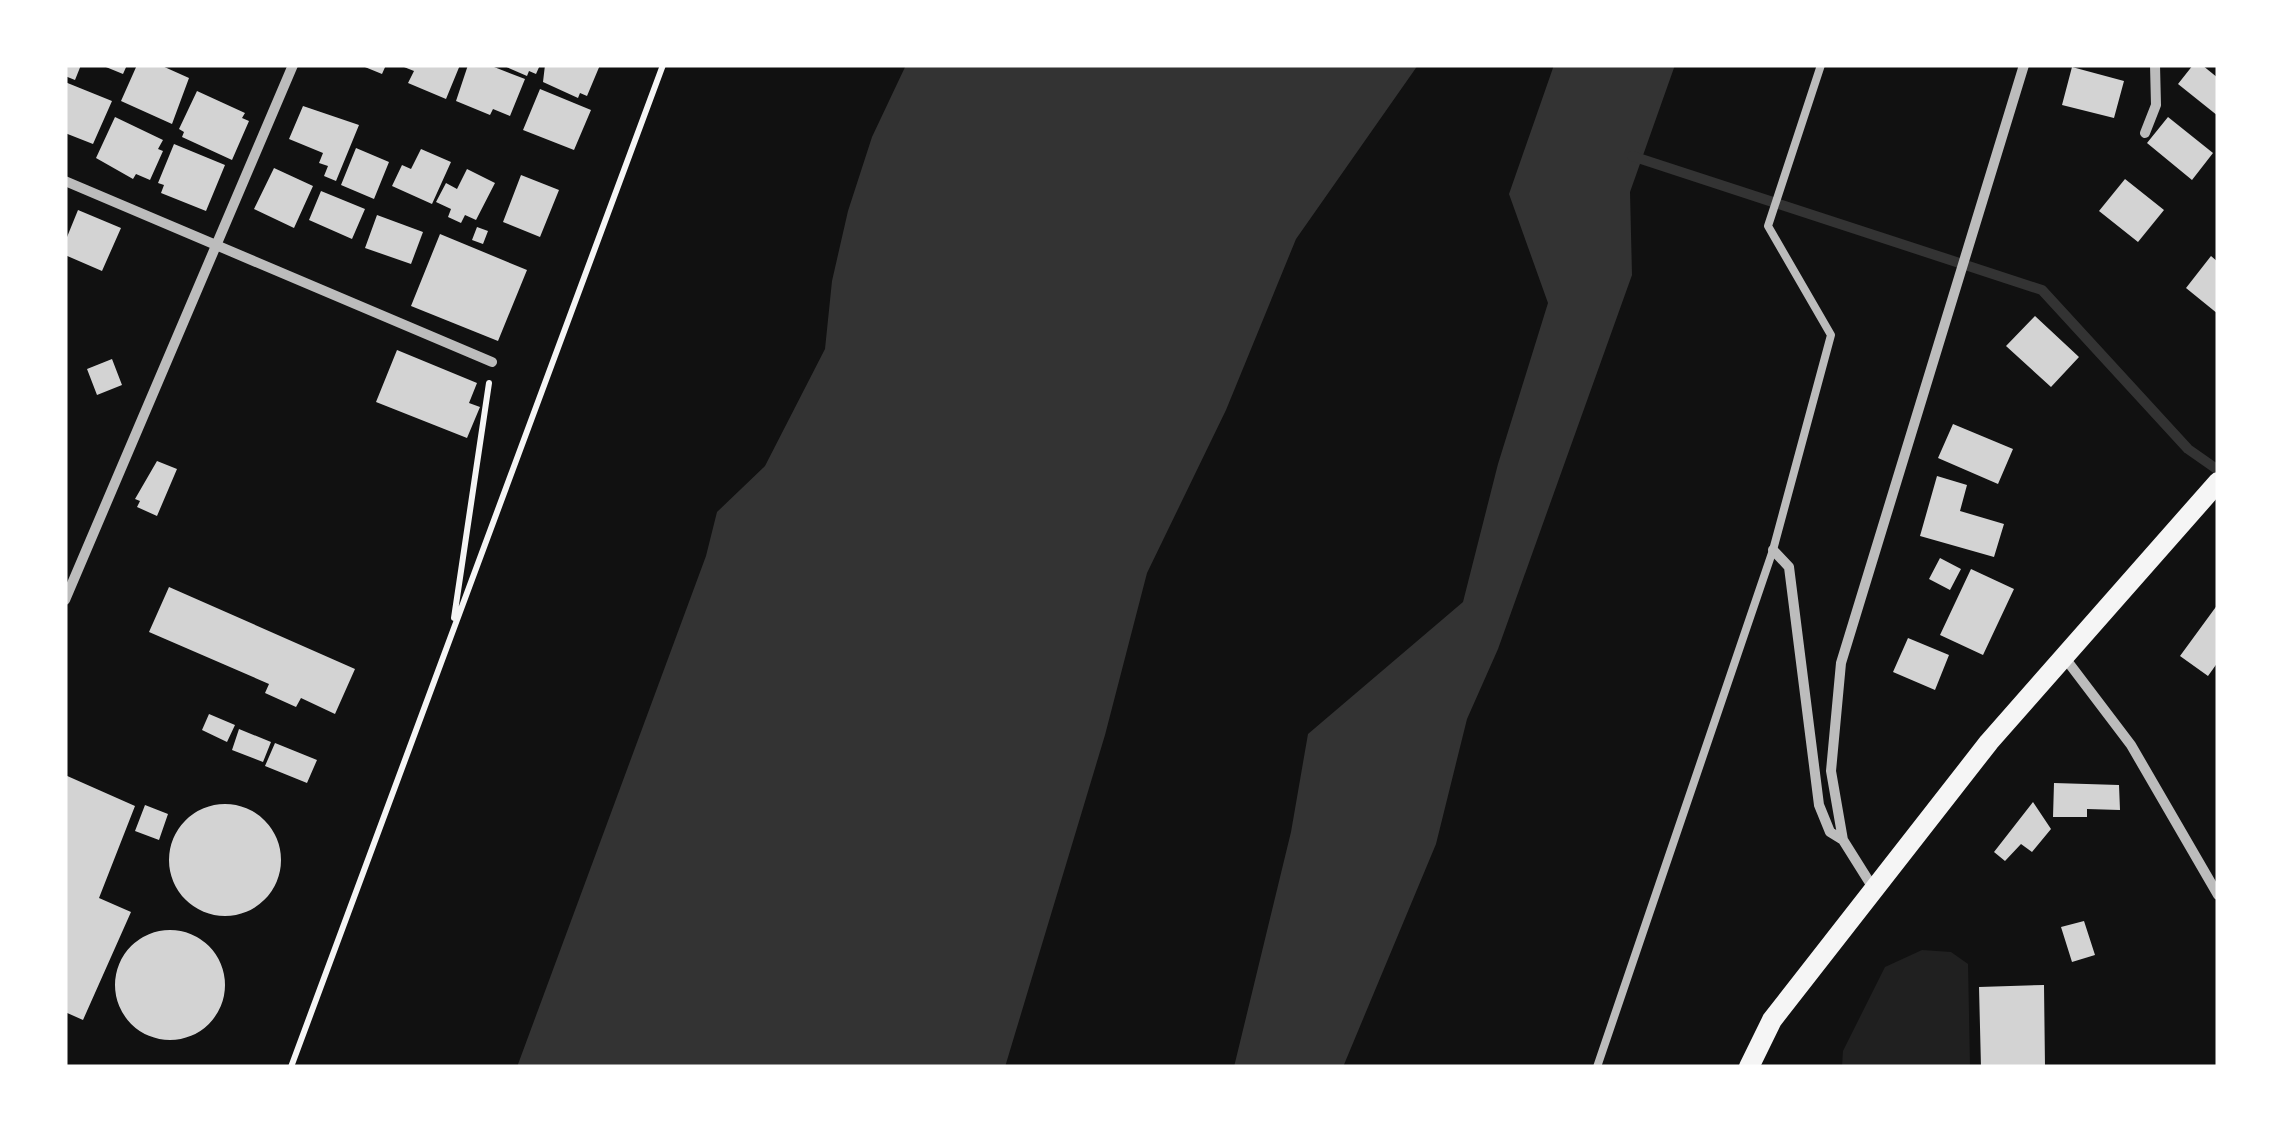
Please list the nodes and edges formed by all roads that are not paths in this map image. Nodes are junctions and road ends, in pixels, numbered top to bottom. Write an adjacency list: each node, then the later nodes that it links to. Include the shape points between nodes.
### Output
1 (293, 65): 7 (street)
2 (1821, 65): 10 (lane, via 1768,226 1831,335)
3 (2024, 65): 13 (street, via 1841,663 1831,771)
4 (2156, 65): 5 (street, via 2156,105)
5 (2145, 133)
6 (65, 182): 7 (street)
7 (216, 247): 8 (street); 11 (street)
8 (492, 362)
9 (2218, 482): 12 (main road)
10 (1774, 550): 13 (street, via 1789,567 1819,804 1830,832); 16 (lane)
11 (65, 600)
12 (2065, 658): 14 (main road, via 1989,742); 15 (street, via 2131,745)
13 (1843, 840): 14 (street)
14 (1875, 892): 17 (main road, via 1772,1020)
15 (2218, 895)
16 (1597, 1067)
17 (1749, 1067)

